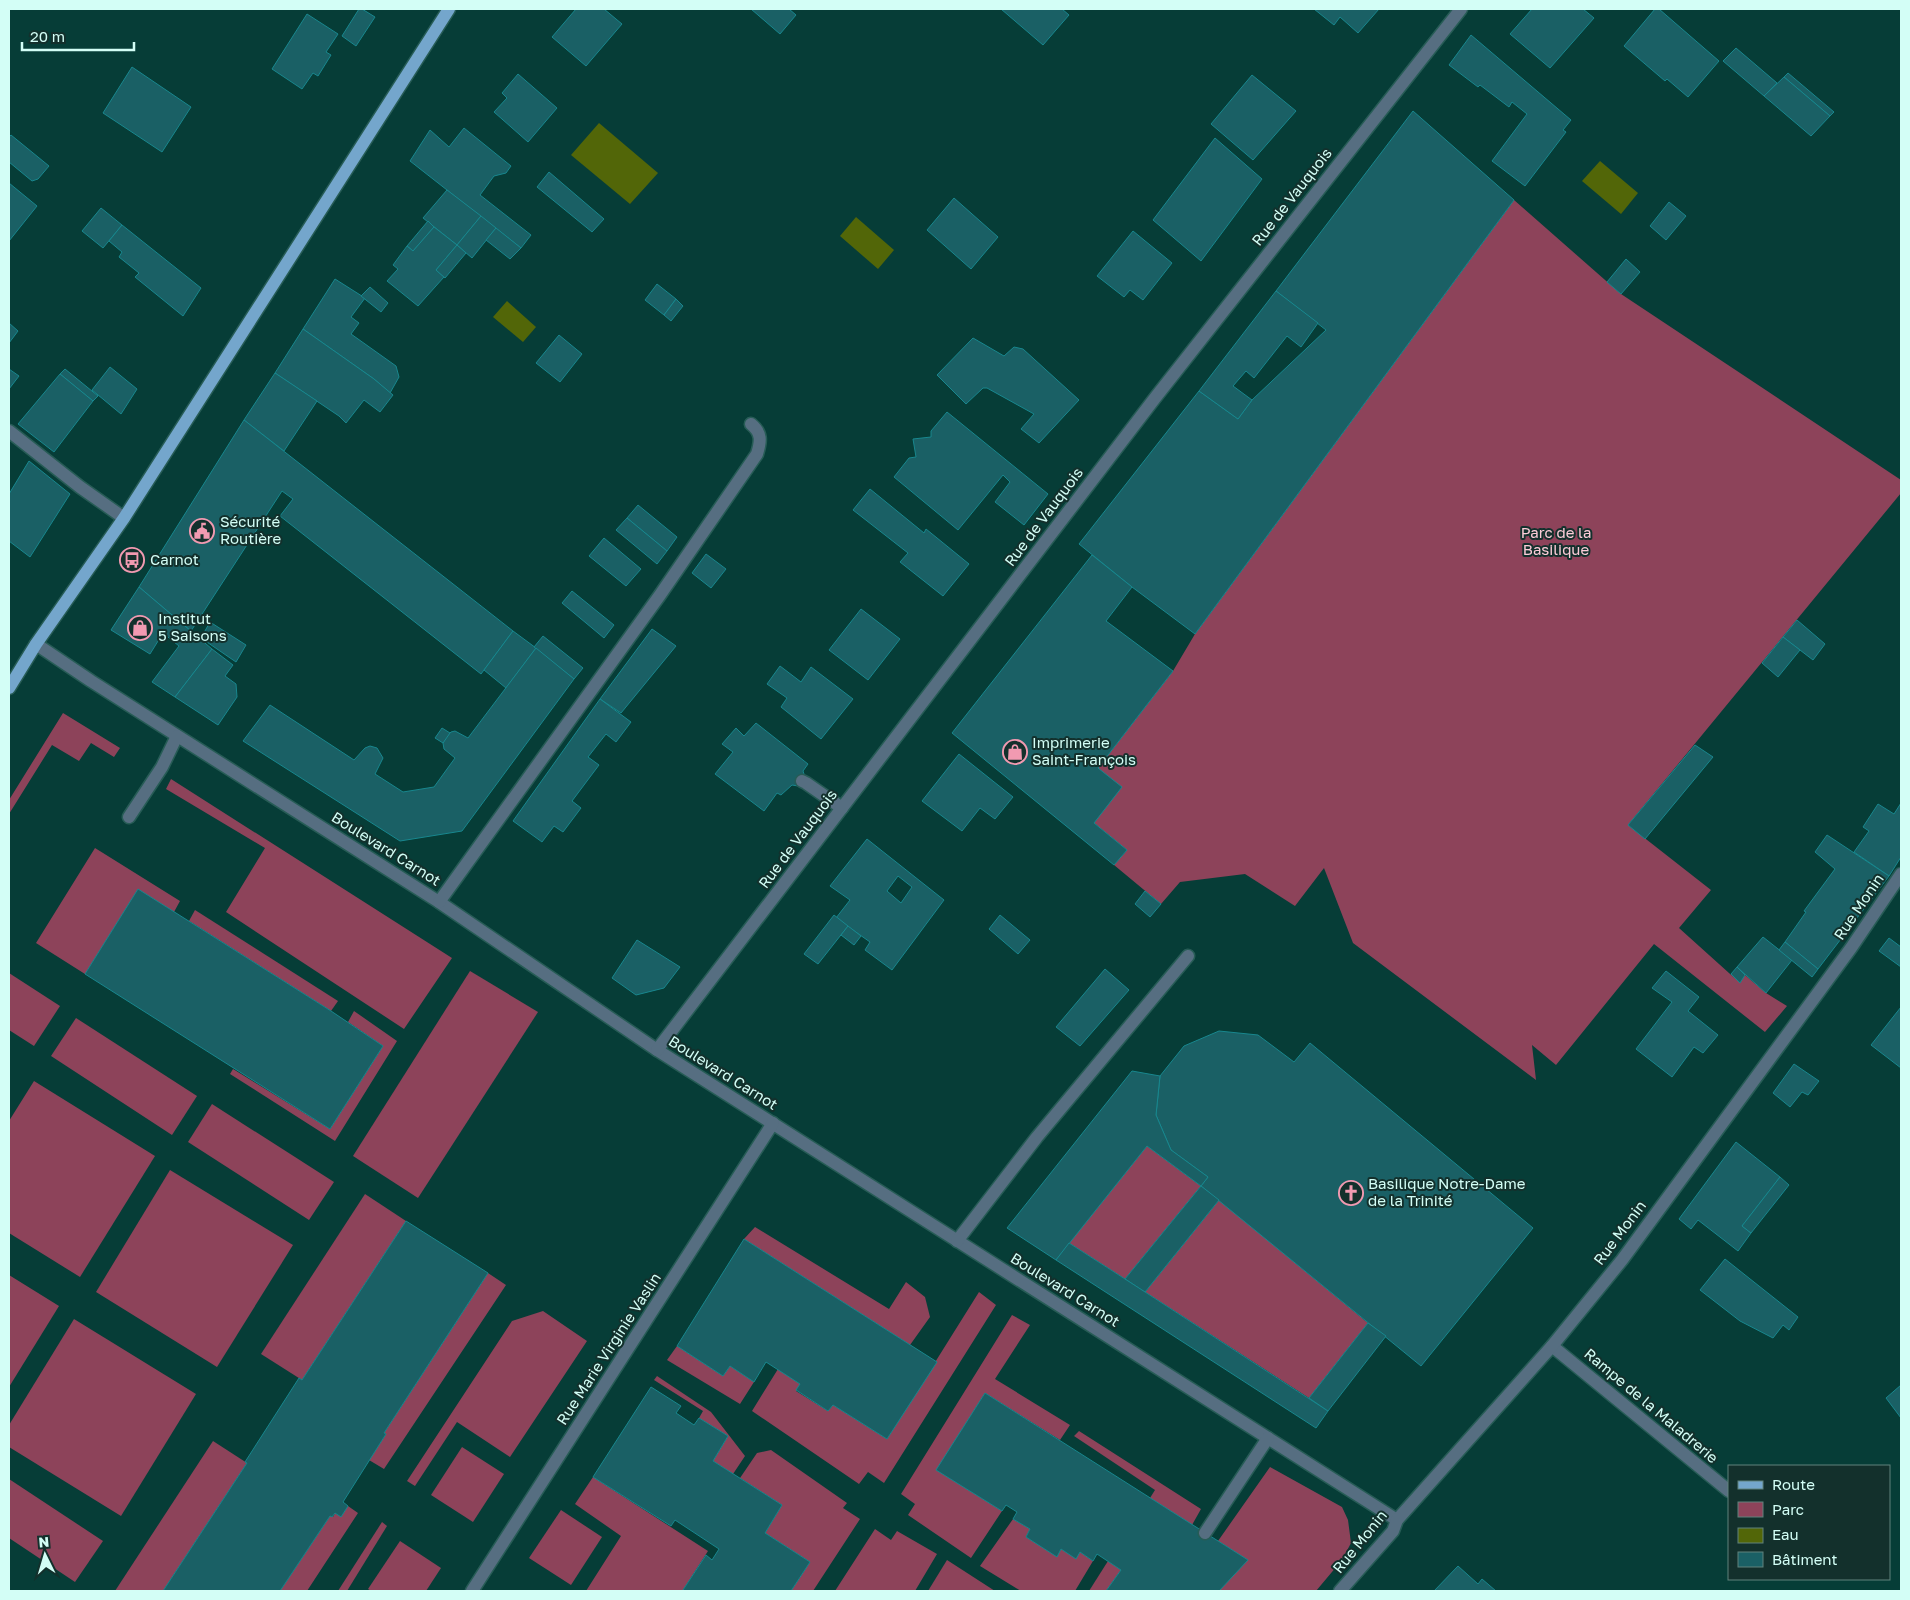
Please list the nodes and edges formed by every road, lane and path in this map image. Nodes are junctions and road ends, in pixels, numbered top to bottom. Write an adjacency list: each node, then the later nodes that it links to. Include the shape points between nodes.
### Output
1 (449, 9): 5 (main road)
2 (1461, 9): 10 (street, Rue de Vauquois, via 1155,398)
3 (750, 424): 13 (street, via 760,436 757,454)
4 (9, 431): 5 (street)
5 (124, 518): 6 (main road)
6 (36, 644): 7 (main road); 8 (street, Boulevard Carnot)
7 (9, 688)
8 (177, 736): 11 (street, via 162,767); 13 (street, Boulevard Carnot)
9 (802, 781): 10 (street)
10 (842, 808): 15 (street, Rue de Vauquois)
11 (129, 817)
12 (1901, 874): 18 (street, Rue Monin, via 1851,948 1622,1260)
13 (440, 902): 15 (street, Boulevard Carnot)
14 (1188, 956): 17 (street, via 1037,1137)
15 (657, 1050): 16 (street, Boulevard Carnot)
16 (773, 1124): 17 (street, Boulevard Carnot); 23 (street, Rue Marie Virginie Vaslin)
17 (957, 1241): 19 (street, Boulevard Carnot)
18 (1552, 1346): 20 (street, Rampe de la Maladrerie); 21 (street, Rue Monin)
19 (1268, 1438): 21 (street, Boulevard Carnot); 22 (street)
20 (1728, 1490)
21 (1397, 1520): 24 (street, Rue Monin, via 1393,1531)
22 (1205, 1533)
23 (472, 1591)
24 (1340, 1591)

